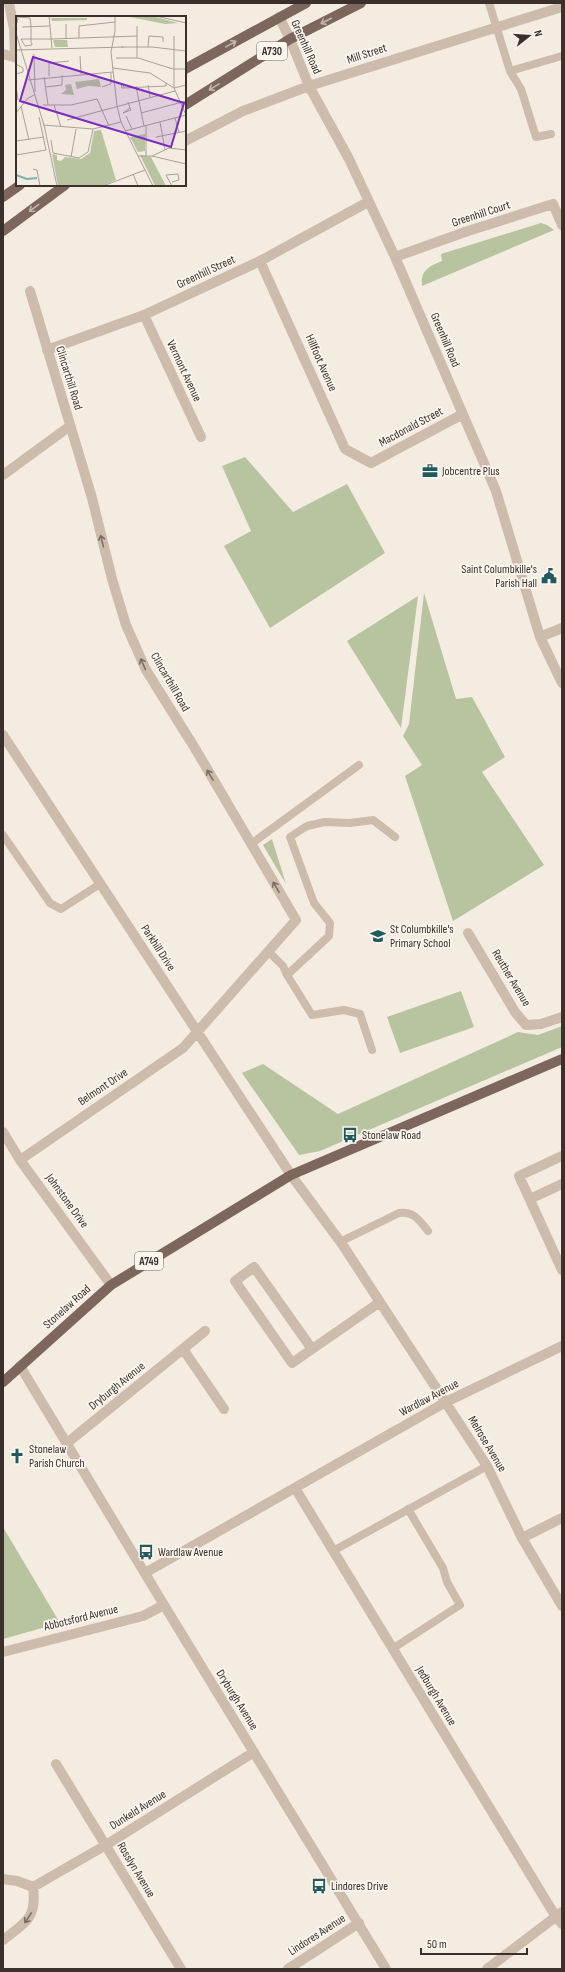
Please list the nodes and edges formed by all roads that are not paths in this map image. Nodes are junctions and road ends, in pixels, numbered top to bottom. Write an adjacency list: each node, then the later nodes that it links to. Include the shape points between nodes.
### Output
1 (9, 3): 11 (street)
2 (306, 3): 6 (main road, A730)
3 (361, 3): 8 (main road, A730, one-way to 8)
4 (489, 3): 7 (lane)
5 (562, 7): 7 (street, Mill Street)
6 (279, 17): 8 (street, Greenhill Road); 12 (main road, A730, one-way to 6)
7 (496, 27): 13 (lane); 14 (street, Mill Street)
8 (290, 40): 14 (street, Greenhill Road); 15 (main road, A730, one-way to 15)
9 (3, 54): 11 (street)
10 (562, 56): 13 (lane)
11 (16, 58)
12 (186, 68)
13 (510, 71): 16 (lane, via 521,89 536,137)
14 (309, 86): 17 (street, Mill Street, via 243,111); 21 (street, Greenhill Road, via 349,159)
15 (186, 104)
16 (551, 134)
17 (186, 140)
18 (19, 186): 20 (main road)
19 (64, 186): 23 (main road, one-way to 23)
20 (3, 197)
21 (368, 202): 24 (street, Greenhill Road); 25 (street, Greenhill Street)
22 (562, 225): 24 (street, Greenhill Court, via 553,204)
23 (3, 231)
24 (395, 257): 29 (street, Greenhill Road)
25 (260, 261): 27 (street, Greenhill Street); 32 (street, Hillfoot Avenue, via 345,449)
26 (30, 291): 28 (street, Clincarthill Road)
27 (144, 315): 28 (street, Greenhill Street); 31 (street, Vermont Avenue)
28 (47, 350): 30 (street, Clincarthill Road)
29 (463, 414): 32 (street, Macdonald Street); 35 (street, Greenhill Road, via 496,491)
30 (70, 426): 33 (street); 41 (street, Clincarthill Road, one-way to 30, via 137,651 112,579 92,498)
31 (201, 437)
32 (371, 463)
33 (3, 475)
34 (562, 628): 35 (street)
35 (540, 637): 36 (street, Greenhill Road)
36 (562, 682)
37 (3, 735): 42 (street, Parkhill Drive)
38 (359, 765): 41 (lane)
39 (3, 835): 42 (lane, via 54,907 65,907)
40 (395, 836): 45 (lane, via 373,820 350,823 325,822 307,826 290,837 314,903 330,923 329,936)
41 (251, 844): 44 (street, Clincarthill Road, one-way to 41, via 296,920)
42 (100, 884): 47 (street, Parkhill Drive)
43 (468, 933): 46 (street, Reuther Avenue, via 514,1012 526,1025 541,1024)
44 (268, 951): 45 (lane, via 283,966); 47 (street, Clincarthill Road)
45 (287, 974): 48 (lane, via 312,1015 344,1010 360,1014)
46 (562, 1017)
47 (198, 1033): 52 (street, Belmont Drive, via 183,1048); 53 (street, Parkhill Drive)
48 (372, 1050)
49 (562, 1059): 53 (main road, Stonelaw Road / A749)
50 (3, 1132): 52 (street, Johnstone Drive)
51 (562, 1156): 55 (street, via 519,1176)
52 (20, 1160): 59 (street, Johnstone Drive)
53 (291, 1175): 57 (street, Melrose Avenue); 59 (main road, Stonelaw Road / A749)
54 (562, 1184): 55 (street)
55 (530, 1199): 58 (street)
56 (428, 1231): 57 (lane, via 415,1215 399,1213)
57 (340, 1242): 60 (street, Melrose Avenue)
58 (561, 1264)
59 (111, 1285): 65 (main road, Stonelaw Road / A749)
60 (380, 1302): 64 (street); 67 (street, Melrose Avenue)
61 (205, 1331): 63 (street, Dryburgh Avenue)
62 (562, 1346): 67 (street, Wardlaw Avenue)
63 (183, 1349): 68 (street); 69 (street, Dryburgh Avenue)
64 (312, 1349): 64 (street, via 292,1363 235,1281 254,1267)
65 (20, 1366): 66 (main road, Stonelaw Road / A749); 69 (street, Dryburgh Avenue)
66 (3, 1382)
67 (446, 1402): 70 (street, Melrose Avenue); 71 (street, Wardlaw Avenue)
68 (224, 1409)
69 (67, 1443): 76 (street, Dryburgh Avenue)
70 (487, 1466): 72 (lane); 74 (street, Melrose Avenue)
71 (295, 1488): 75 (street, Jedburgh Avenue); 76 (street, Wardlaw Avenue)
72 (408, 1509): 75 (lane); 79 (lane, via 443,1568 447,1582 460,1606)
73 (562, 1518): 74 (street)
74 (522, 1538): 78 (street, Melrose Avenue)
75 (333, 1551): 79 (street, Jedburgh Avenue)
76 (145, 1574): 77 (street, Dryburgh Avenue)
77 (164, 1606): 80 (street, Abbotsford Avenue, via 143,1616); 81 (street, Dryburgh Avenue)
78 (562, 1606)
79 (392, 1649): 86 (street, Jedburgh Avenue)
80 (3, 1652)
81 (254, 1752): 83 (street, Dunkeld Avenue); 87 (street, Dryburgh Avenue)
82 (56, 1764): 83 (street, Rosslyn Avenue)
83 (106, 1845): 85 (street, Dunkeld Avenue); 89 (street, Rosslyn Avenue)
84 (3, 1880): 85 (street)
85 (33, 1887): 88 (street, one-way to 88, via 35,1903 28,1921)
86 (560, 1917): 92 (street)
87 (359, 1923): 90 (street, Lindores Avenue); 91 (street, Dryburgh Avenue)
88 (3, 1940)
89 (181, 1969)
90 (288, 1969)
91 (386, 1969)
92 (487, 1969)

